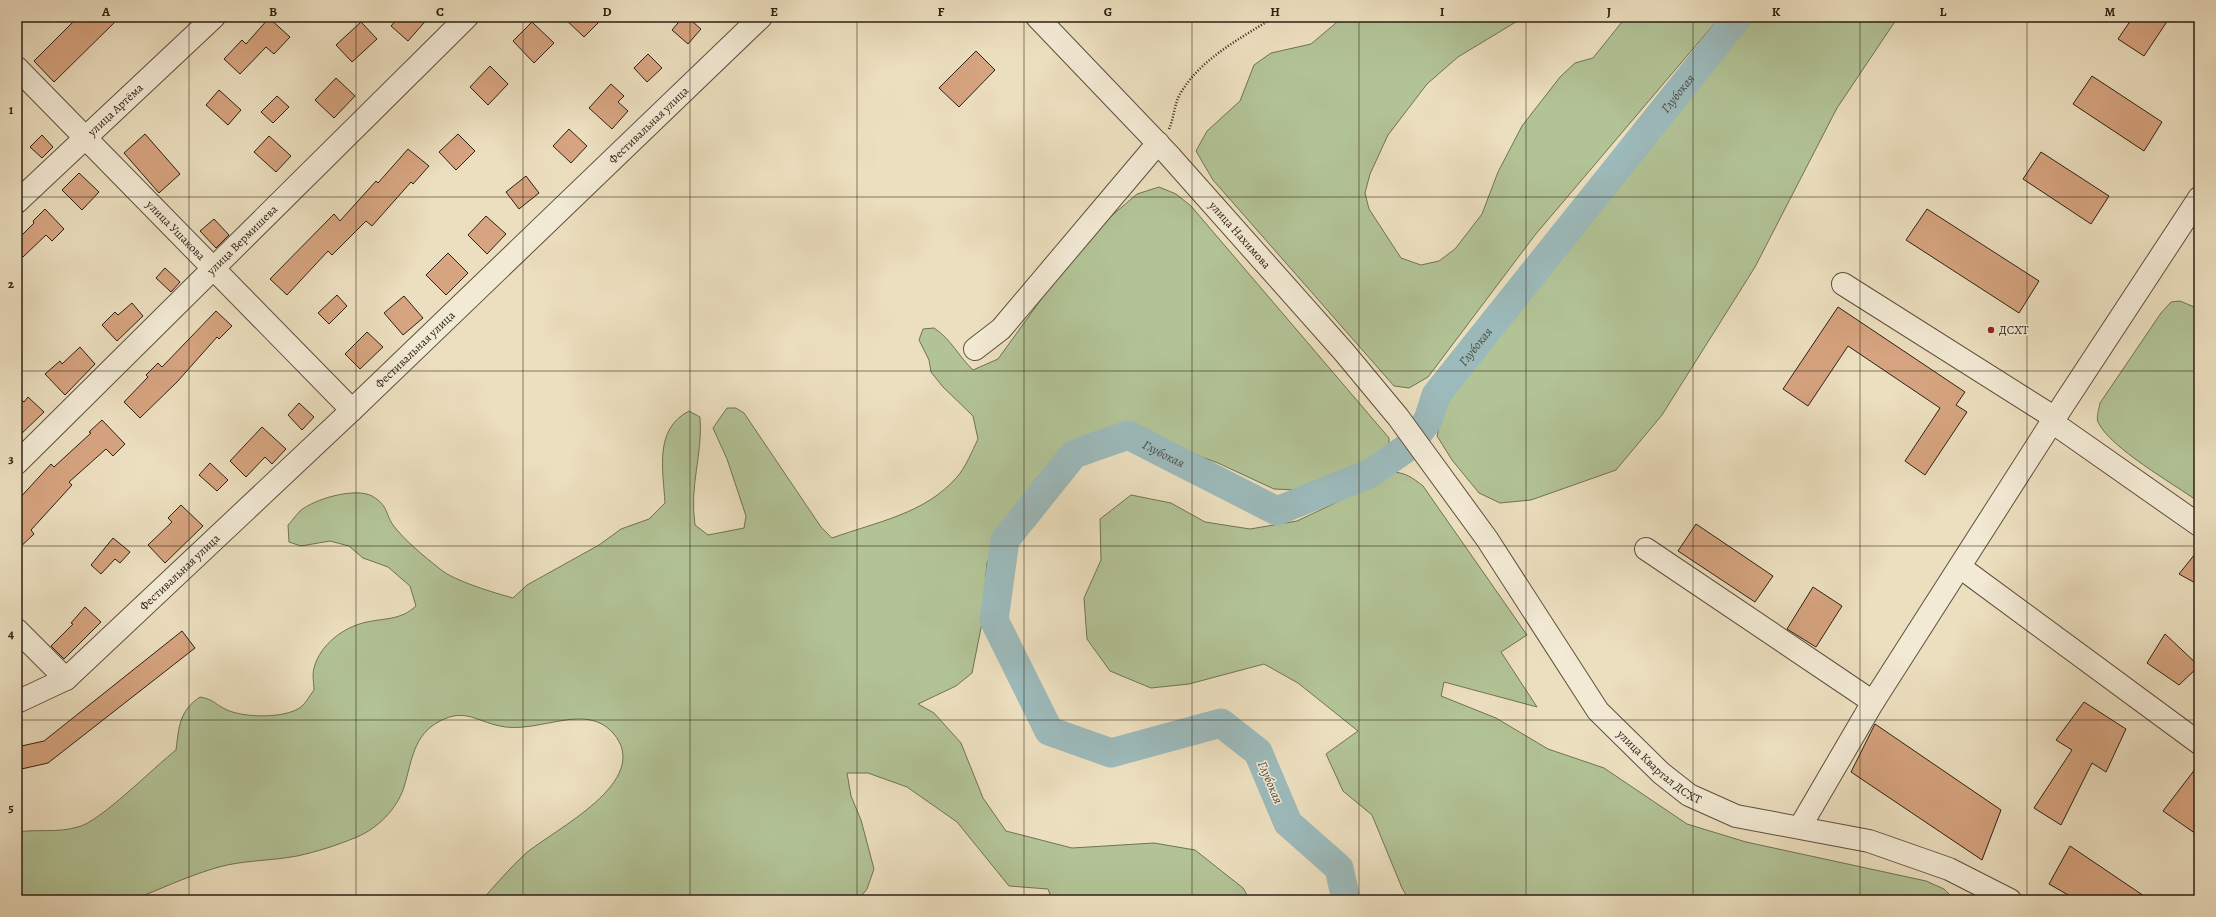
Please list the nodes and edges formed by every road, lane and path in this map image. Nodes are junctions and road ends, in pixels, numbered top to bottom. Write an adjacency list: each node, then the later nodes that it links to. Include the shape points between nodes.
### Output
1 (214, 17): 7 (street, улица Артёма)
2 (467, 17): 11 (street, улица Вермишева)
3 (760, 17): 14 (street, Фестивальная улица)
4 (1037, 17): 8 (street, улица Нахимова)
5 (1274, 17): 8 (path, via 1238,39 1193,75 1179,95 1170,127)
6 (17, 68): 7 (street, улица Ушакова)
7 (85, 138): 10 (street, улица Артёма); 11 (street, улица Ушакова)
8 (1158, 143): 13 (street, via 1006,324); 17 (street, улица Нахимова, via 1344,352)
9 (2199, 198): 15 (street)
10 (17, 202)
11 (213, 268): 14 (street, улица Ушакова); 16 (street, улица Вермишева)
12 (1843, 284): 15 (street)
13 (975, 349)
14 (352, 410): 22 (street, Фестивальная улица)
15 (2053, 420): 18 (street); 20 (street)
16 (17, 463)
17 (1433, 463): 26 (street, улица Квартал ДСХТ, via 1487,539 1589,698 1612,725 1661,773 1689,795 1753,821)
18 (2199, 525)
19 (1646, 549): 24 (street)
20 (1960, 567): 24 (street); 25 (street)
21 (17, 630): 22 (street)
22 (66, 679): 23 (street, Фестивальная улица)
23 (17, 702)
24 (1873, 702): 26 (street)
25 (2199, 743)
26 (1800, 827): 27 (street, улица Квартал ДСХТ, via 1869,841 1904,852 1949,869)
27 (2010, 900)

